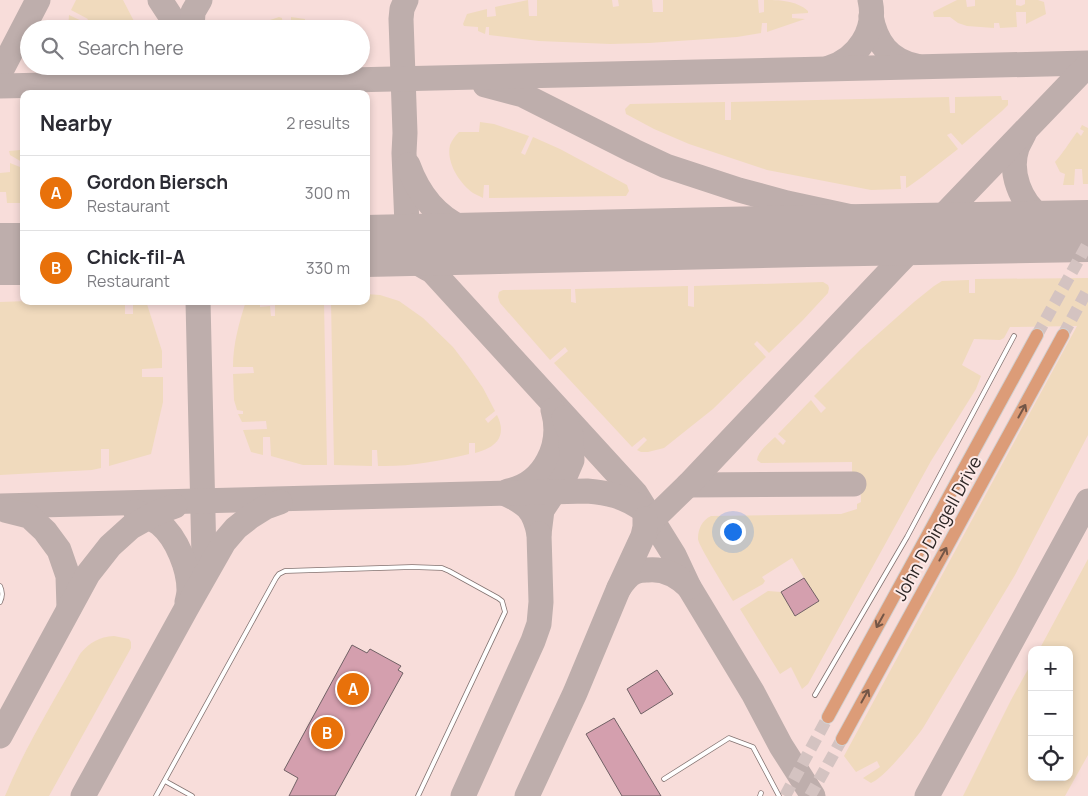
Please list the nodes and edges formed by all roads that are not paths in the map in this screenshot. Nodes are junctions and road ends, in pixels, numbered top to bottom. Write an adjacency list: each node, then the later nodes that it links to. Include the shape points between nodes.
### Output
1 (1037, 335): 7 (highway, John D Dingell Drive, one-way to 7)
2 (1063, 335): 8 (highway, John D Dingell Drive, one-way to 2)
3 (1014, 336): 6 (lane, via 907,538)
4 (0, 586): 5 (lane)
5 (0, 602)
6 (815, 695)
7 (828, 717)
8 (842, 739)
9 (664, 779): 14 (lane, via 729,738 752,747)
10 (164, 781): 11 (lane); 12 (lane); 13 (lane, via 279,574 285,571 434,568 449,571 498,598 505,612)
11 (156, 796)
12 (192, 796)
13 (418, 796)
14 (779, 796)

